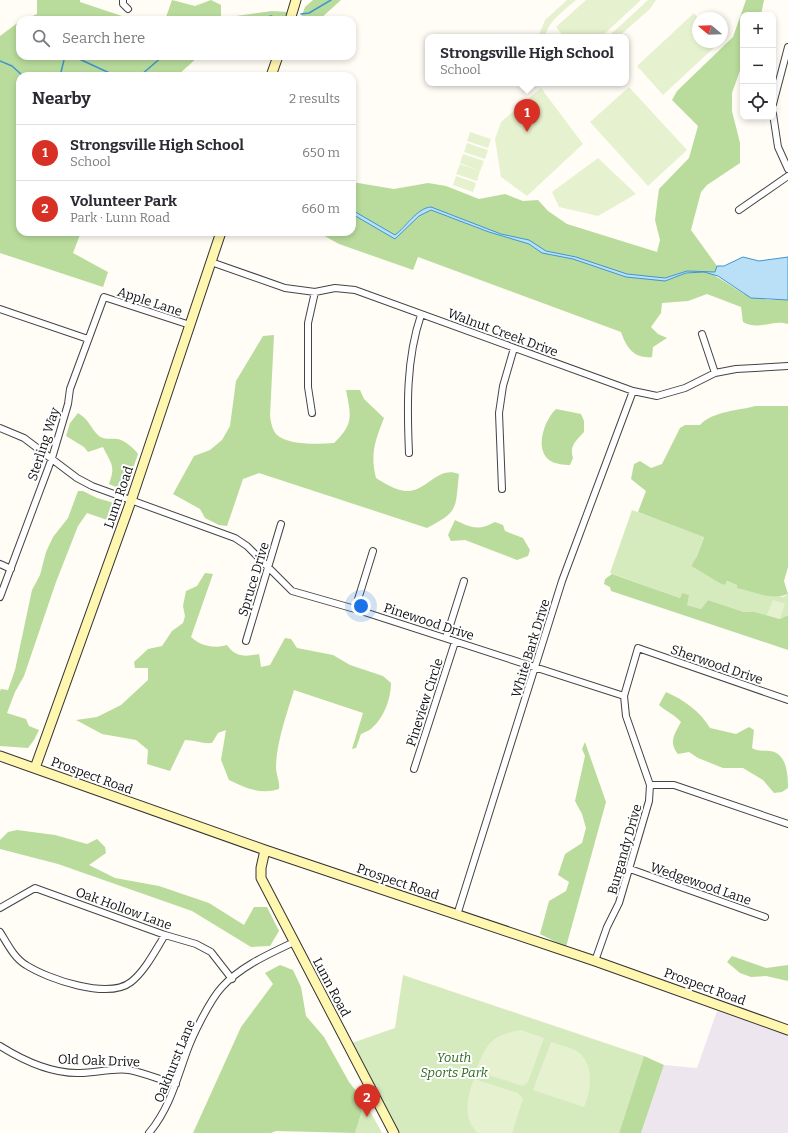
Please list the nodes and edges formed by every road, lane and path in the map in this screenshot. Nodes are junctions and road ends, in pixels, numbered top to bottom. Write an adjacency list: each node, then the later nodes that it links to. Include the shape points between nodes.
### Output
1 (123, 0): 3 (street)
2 (296, 0): 4 (street)
3 (128, 9)
4 (291, 16)
5 (788, 47): 8 (street)
6 (277, 60): 7 (street)
7 (272, 72)
8 (776, 93)
9 (774, 120): 10 (street, via 778,147)
10 (788, 169)
11 (788, 176): 12 (street)
12 (739, 210)
13 (219, 236): 14 (street, Lunn Road)
14 (211, 262): 15 (street, Walnut Creek Drive, via 284,288); 19 (street, Lunn Road)
15 (316, 292): 18 (street, Walnut Creek Drive, via 335,288 355,290); 26 (street, via 308,323 308,386)
16 (104, 297): 19 (street, Apple Lane); 21 (street, Sterling Way)
17 (0, 308): 21 (street)
18 (422, 315): 22 (street, Walnut Creek Drive); 28 (street, via 408,388)
19 (190, 325): 31 (street, Lunn Road)
20 (702, 334): 24 (street)
21 (88, 339): 29 (street, Sterling Way, via 70,389)
22 (514, 348): 25 (street, Walnut Creek Drive); 30 (street, via 498,413)
23 (788, 366): 24 (street, Walnut Creek Drive)
24 (715, 373): 25 (street, Walnut Creek Drive, via 685,388 657,396)
25 (633, 391): 44 (street, White Bark Drive, via 562,581)
26 (312, 413)
27 (0, 428): 29 (street, Pinewood Drive, via 24,438)
28 (409, 453)
29 (52, 458): 31 (street, Pinewood Drive, via 77,478); 36 (street, Sterling Way)
30 (502, 489)
31 (131, 501): 35 (street, Pinewood Drive, via 235,538); 48 (street, Lunn Road)
32 (281, 524): 35 (street, Spruce Drive)
33 (373, 551): 39 (street)
34 (0, 564): 36 (street)
35 (268, 567): 39 (street, Pinewood Drive, via 292,591); 41 (street, Spruce Drive)
36 (11, 569): 38 (street, Sterling Way)
37 (464, 580): 40 (street)
38 (0, 597)
39 (355, 609): 40 (street, Pinewood Drive)
40 (446, 638): 42 (street, Pinewood Drive)
41 (246, 641)
42 (455, 642): 44 (street, Pinewood Drive); 49 (street, Pineview Circle)
43 (638, 648): 45 (street, Burgandy Drive); 46 (street, Sherwood Drive)
44 (535, 667): 45 (street, Pinewood Drive); 55 (street, White Bark Drive)
45 (624, 696): 50 (street, Burgandy Drive, via 626,716)
46 (788, 700)
47 (0, 756): 48 (street, Prospect Road)
48 (35, 768): 52 (street, Prospect Road)
49 (414, 769)
50 (650, 784): 51 (street, via 674,785); 53 (street, Burgandy Drive, via 649,801)
51 (788, 824)
52 (265, 850): 55 (street, Prospect Road); 59 (street, Lunn Road, via 261,878)
53 (630, 869): 56 (street, Wedgewood Lane); 60 (street, Burgandy Drive)
54 (0, 908): 58 (street, Oak Hollow Lane, via 35,888)
55 (458, 915): 60 (street, Prospect Road)
56 (765, 917)
57 (0, 932): 58 (street, via 25,965 96,990 116,988 130,983)
58 (165, 936): 61 (street, Oak Hollow Lane, via 196,944 211,952)
59 (294, 942): 61 (street, Oakhurst Lane, via 259,959); 66 (street, Lunn Road)
60 (595, 962): 62 (street, Prospect Road)
61 (232, 979): 64 (street, Oakhurst Lane, via 222,987 206,1011)
62 (788, 1030)
63 (0, 1046): 64 (street, Old Oak Drive, via 44,1068 80,1073 128,1070 153,1075)
64 (176, 1084): 65 (street, Oakhurst Lane, via 167,1107)
65 (149, 1133)
66 (394, 1133)

